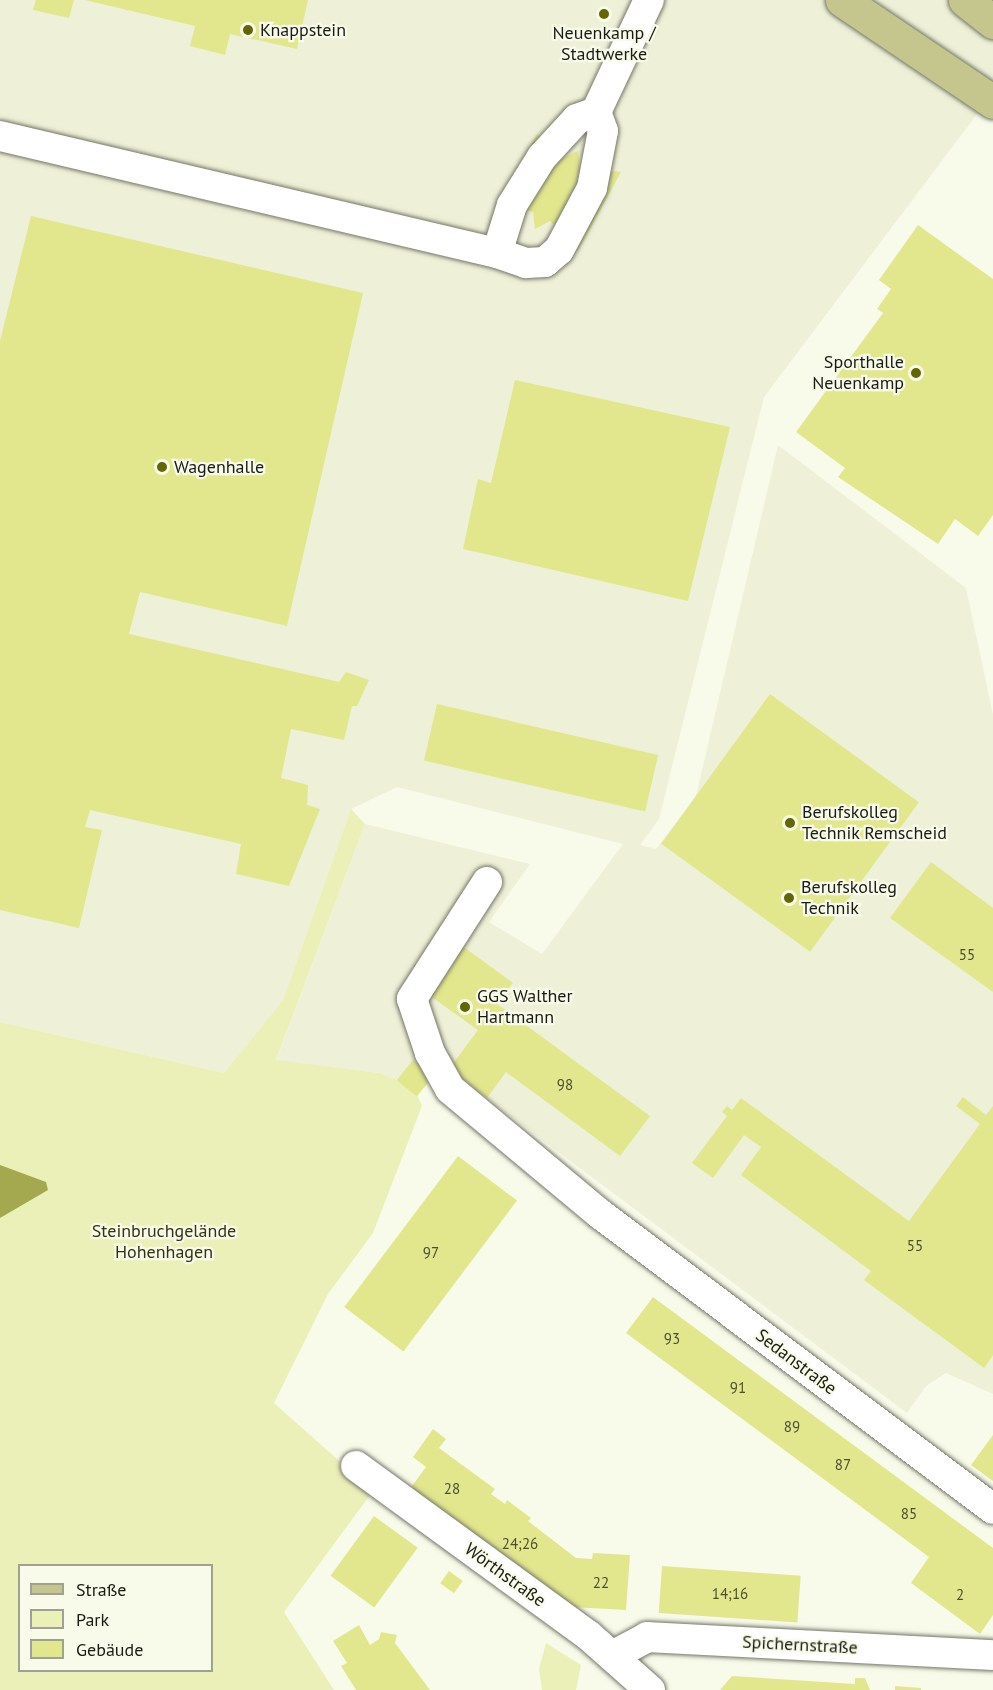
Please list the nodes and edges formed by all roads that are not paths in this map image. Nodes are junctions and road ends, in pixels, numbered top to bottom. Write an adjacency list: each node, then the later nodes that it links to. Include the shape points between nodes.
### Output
1 (649, 0): 6 (street)
2 (842, 0): 5 (main road)
3 (965, 0): 4 (main road)
4 (993, 22)
5 (993, 102)
6 (596, 112): 8 (street, via 577,118 542,157 512,205); 8 (street, via 603,131 592,188 559,250 545,262 535,263)
7 (0, 136): 8 (street)
8 (497, 253)
9 (486, 882): 11 (street, Sedanstraße, via 412,999 450,1089 600,1214)
10 (356, 1466): 13 (street, Wörthstraße)
11 (993, 1509)
12 (993, 1655): 13 (street, Spichernstraße, via 647,1636)
13 (612, 1656): 14 (street, Wörthstraße)
14 (650, 1690)

